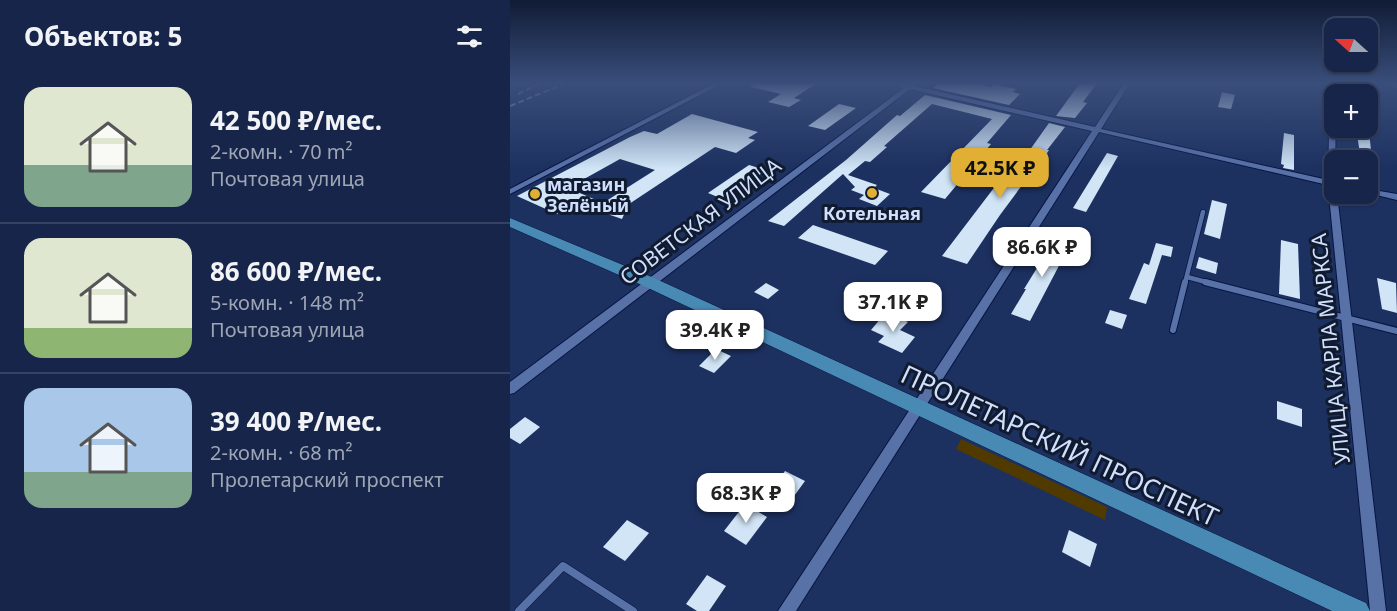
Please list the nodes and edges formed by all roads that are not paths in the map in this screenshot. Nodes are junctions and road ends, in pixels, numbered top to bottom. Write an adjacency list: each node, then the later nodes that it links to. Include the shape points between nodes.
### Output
1 (665, 112): 9 (street)
2 (876, 112): 16 (street, СОВЕТСКАЯ УЛИЦА)
3 (1019, 112): 6 (street)
4 (1110, 112): 6 (street)
5 (1333, 112): 7 (street, УЛИЦА КАРЛА МАРКСА)
6 (1098, 131): 8 (street); 21 (street)
7 (1334, 150)
8 (1324, 182)
9 (510, 192)
10 (1378, 193): 11 (street)
11 (1397, 197)
12 (1336, 204): 17 (street, УЛИЦА КАРЛА МАРКСА)
13 (1203, 212): 15 (lane)
14 (510, 222): 16 (street, ПРОЛЕТАРСКИЙ ПРОСПЕКТ)
15 (1187, 277): 17 (lane); 18 (lane)
16 (649, 282): 20 (street, СОВЕТСКАЯ УЛИЦА); 21 (street, ПРОЛЕТАРСКИЙ ПРОСПЕКТ)
17 (1347, 318): 19 (lane); 26 (street, УЛИЦА КАРЛА МАРКСА)
18 (1173, 330)
19 (1397, 331)
20 (510, 389)
21 (917, 406): 24 (street); 25 (street, ПРОЛЕТАРСКИЙ ПРОСПЕКТ)
22 (519, 611): 23 (lane, via 563,566)
23 (633, 611)
24 (786, 611)
25 (1358, 611)
26 (1378, 611)

